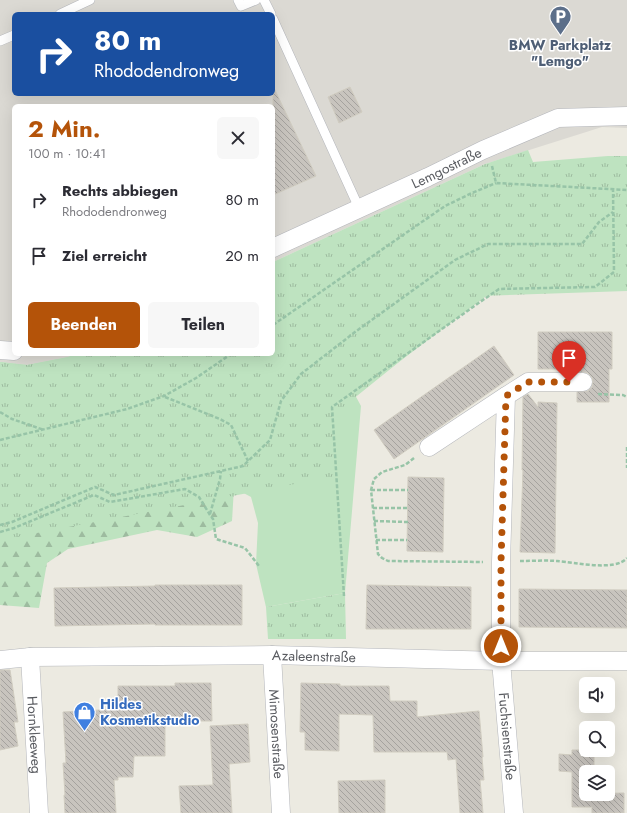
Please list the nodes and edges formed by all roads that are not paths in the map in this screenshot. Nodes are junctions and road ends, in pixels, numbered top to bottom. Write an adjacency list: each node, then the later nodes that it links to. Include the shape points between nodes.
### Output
1 (90, 0): 5 (lane)
2 (238, 0): 3 (lane, via 241,6)
3 (256, 0)
4 (264, 0): 6 (lane)
5 (64, 12)
6 (270, 12)
7 (275, 23): 11 (lane)
8 (12, 36): 9 (lane)
9 (0, 41)
10 (627, 116): 11 (street, Lemgostraße, via 558,118)
11 (359, 208): 12 (street, Lemgostraße)
12 (275, 247)
13 (0, 350): 14 (street)
14 (12, 351)
15 (583, 382): 16 (street, via 528,382)
16 (506, 396): 17 (street); 21 (street, Fuchsienstraße)
17 (429, 448)
18 (272, 655): 19 (street, Azaleenstraße); 21 (street, Azaleenstraße); 24 (street, Mimosenstraße)
19 (30, 657): 20 (street, Azaleenstraße); 23 (street, Hornkleeweg)
20 (0, 660)
21 (500, 661): 22 (street, Azaleenstraße); 25 (street, Fuchsienstraße)
22 (627, 661)
23 (39, 813)
24 (281, 813)
25 (514, 813)

